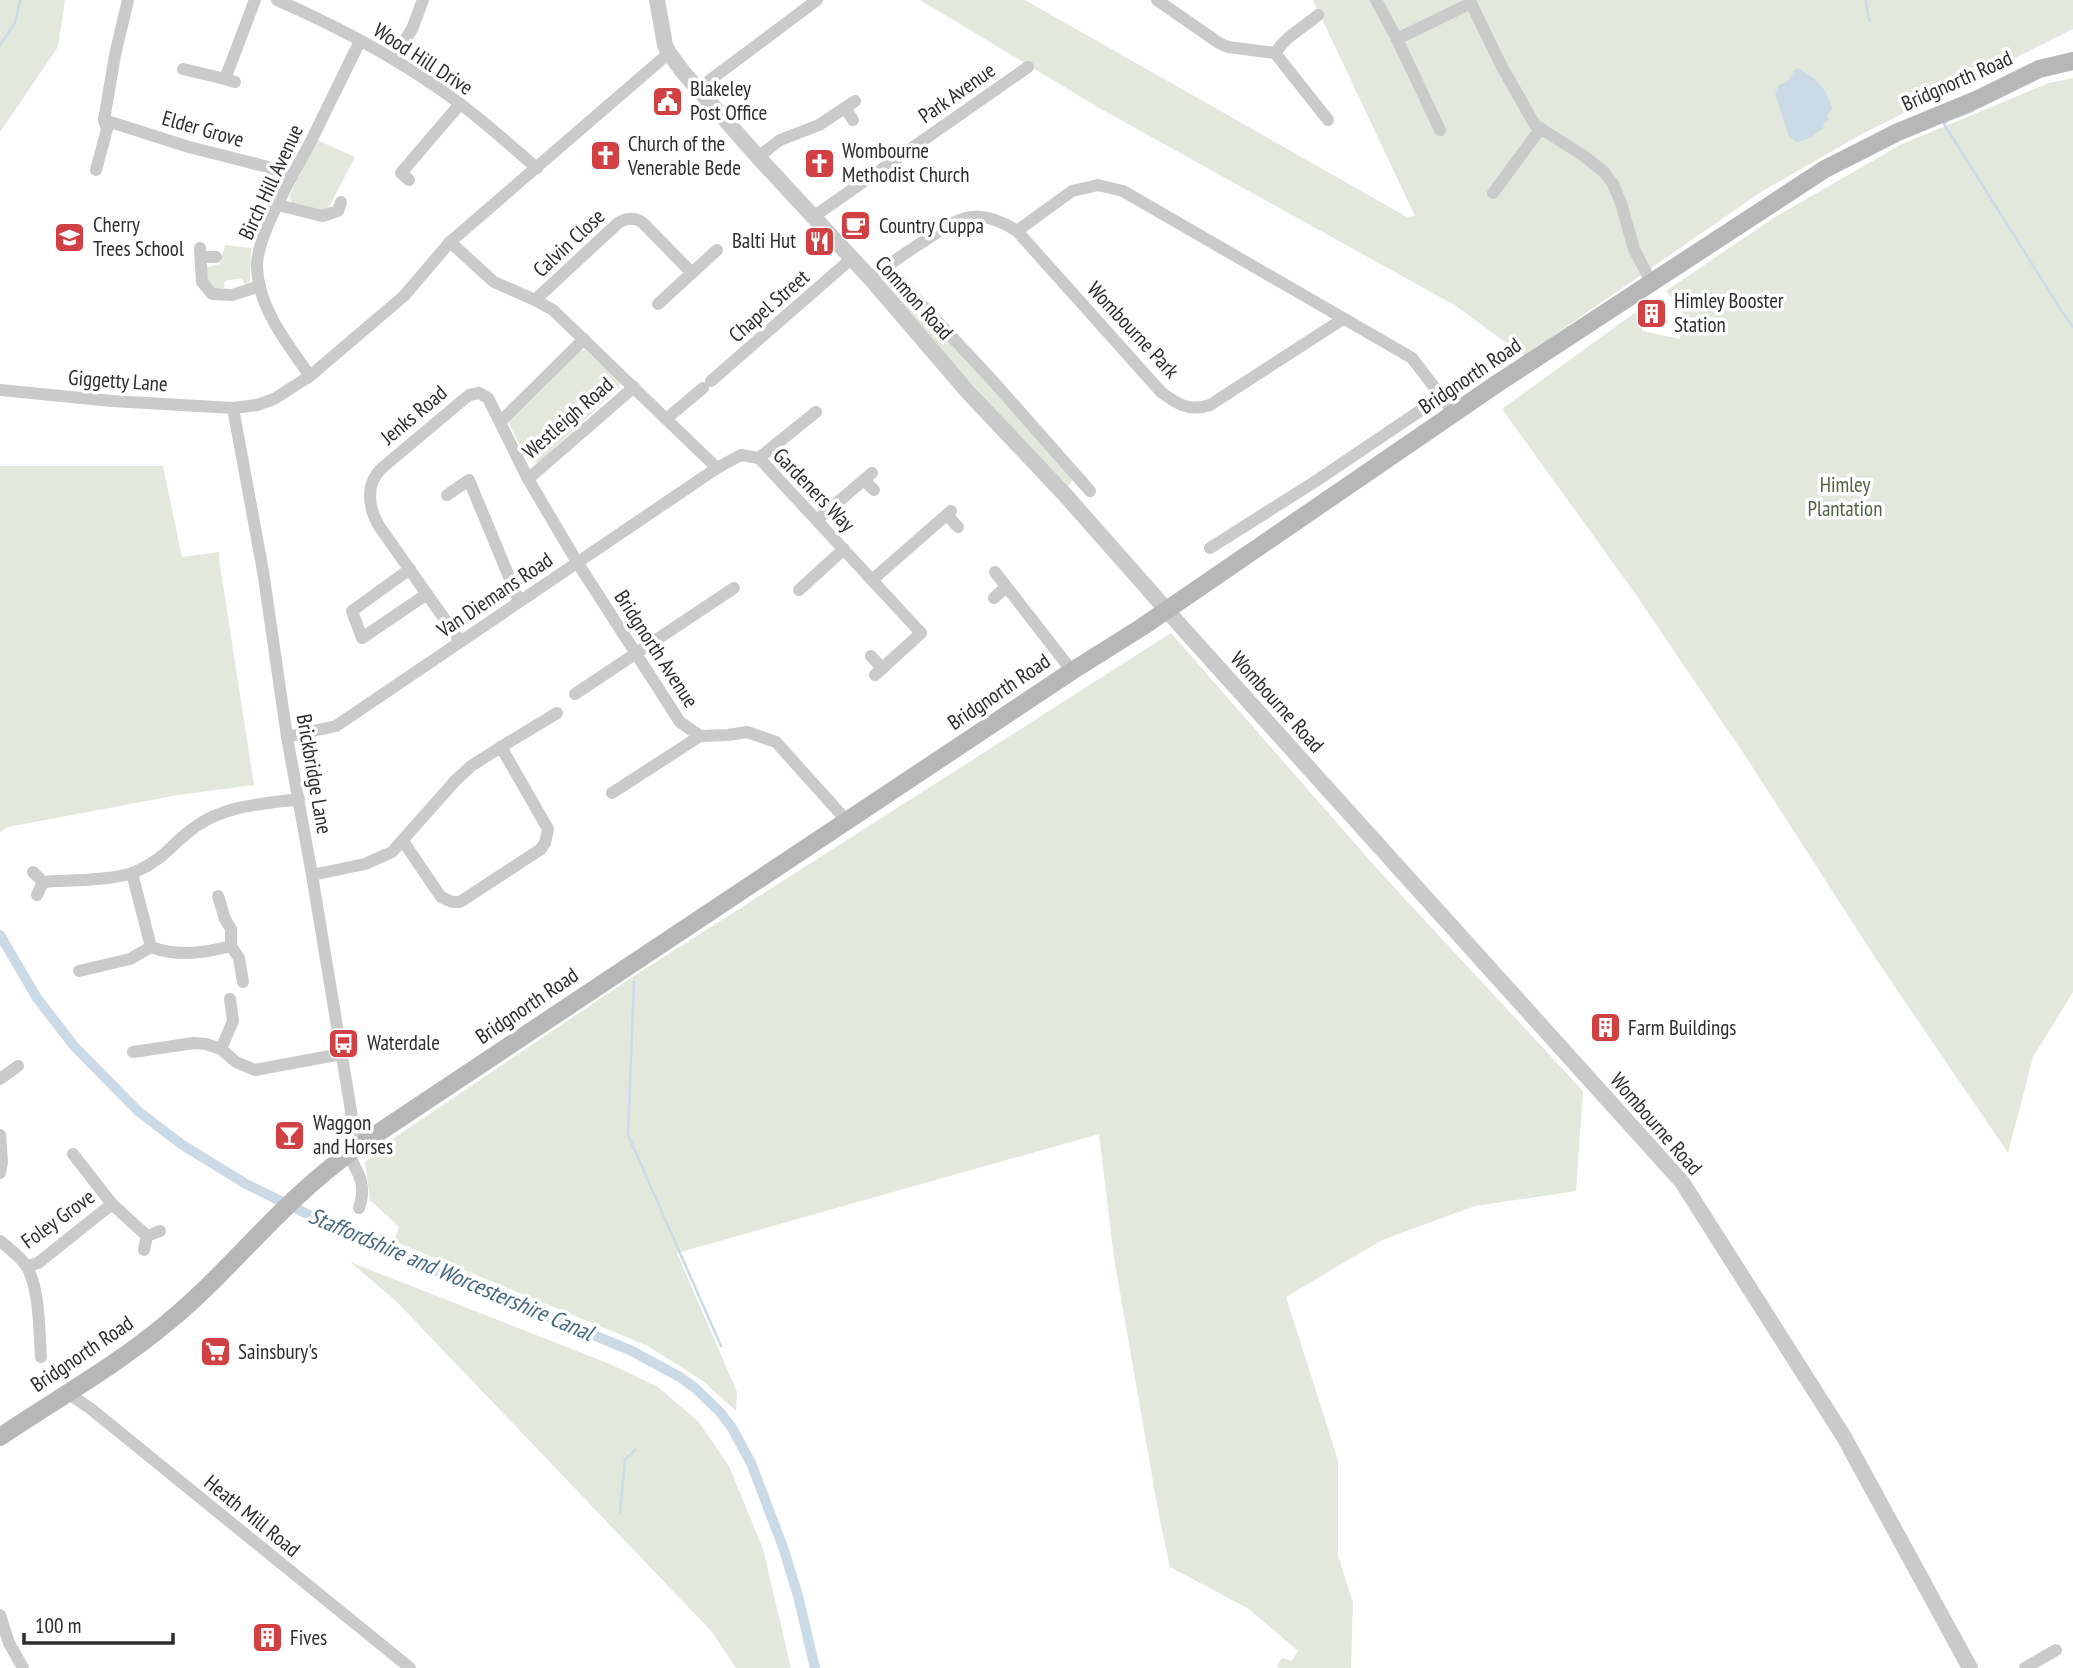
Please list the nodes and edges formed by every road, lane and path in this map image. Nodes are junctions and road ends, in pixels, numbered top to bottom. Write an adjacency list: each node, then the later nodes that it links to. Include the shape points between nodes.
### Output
1 (128, 0): 22 (street)
2 (255, 0): 18 (street, via 230,80)
3 (277, 0): 12 (street, Wood Hill Drive)
4 (423, 0): 15 (street)
5 (657, 0): 13 (street, Common Road)
6 (817, 0): 19 (street)
7 (1157, 0): 14 (street, via 1219,43)
8 (1376, 0): 11 (street)
9 (1474, 2): 11 (street); 24 (street, via 1525,109)
10 (1318, 15): 14 (street)
11 (1397, 39): 25 (street)
12 (360, 41): 15 (street, Wood Hill Drive); 29 (street, Birch Hill Avenue)
13 (669, 53): 19 (street, Common Road); 27 (street, Giggetty Lane)
14 (1275, 53): 21 (street)
15 (393, 59): 20 (street, Wood Hill Drive)
16 (2073, 61): 43 (main road, Bridgnorth Road, via 2039,69 1825,169)
17 (1019, 68): 34 (street, Park Avenue)
18 (183, 69)
19 (698, 89): 26 (street, Common Road)
20 (460, 104): 27 (street, Wood Hill Drive); 30 (street, via 401,173)
21 (1319, 118)
22 (104, 120): 28 (street, via 107,130); 29 (street, Elder Grove)
23 (853, 120): 26 (street, via 850,105 819,125 780,139)
24 (1541, 128): 31 (street); 43 (street, via 1584,156 1613,184 1634,249)
25 (1440, 130)
26 (758, 157): 34 (street, Common Road)
27 (537, 168): 36 (street, Giggetty Lane)
28 (96, 170)
29 (292, 177): 33 (street, Birch Hill Avenue)
30 (409, 180)
31 (1493, 193)
32 (341, 202): 33 (street, via 338,211 323,216)
33 (278, 205): 44 (street, Birch Hill Avenue, via 258,253)
34 (814, 217): 39 (street, Common Road)
35 (1017, 231): 40 (street, Wombourne Park, via 994,219 961,218); 47 (street, via 1072,191 1098,185 1123,191); 47 (street, Wombourne Park, via 1161,391 1187,408 1210,405)
36 (450, 242): 45 (street, via 494,282); 49 (street, Giggetty Lane, via 404,296)
37 (718, 250): 41 (street)
38 (216, 257): 44 (street, via 200,253 202,282 212,294 232,295)
39 (851, 259): 42 (street, Common Road); 56 (street, Chapel Street)
40 (886, 266): 42 (street, Wombourne Park); 63 (street, Common Road, via 1086,487)
41 (692, 273): 45 (street, Calvin Close, via 637,218 624,219); 46 (street)
42 (871, 279): 63 (street, Common Road)
43 (1652, 284): 55 (main road, Bridgnorth Road)
44 (260, 286): 49 (street, Birch Hill Avenue, via 273,323)
45 (535, 300): 48 (street)
46 (658, 304)
47 (1343, 319): 52 (street, via 1412,358)
48 (584, 338): 50 (street); 57 (street)
49 (310, 376): 53 (street, Giggetty Lane, via 274,399)
50 (634, 387): 56 (street); 60 (street, Westleigh Road)
51 (0, 390): 53 (street, Giggetty Lane)
52 (1441, 396): 55 (street); 64 (street)
53 (233, 408): 88 (street, Brickbridge Lane)
54 (816, 412): 58 (street)
55 (1454, 413): 67 (main road, Bridgnorth Road)
56 (666, 419): 59 (street)
57 (501, 421): 60 (street, Jenks Road); 71 (street, Jenks Road, via 488,398 479,393 469,395 376,473 370,489 373,515)
58 (760, 458): 59 (street, Gardeners Way, via 741,454); 65 (street, Gardeners Way)
59 (718, 468): 70 (street, Van Diemans Road)
60 (528, 479): 70 (street, Jenks Road)
61 (874, 490): 65 (street, via 868,476)
62 (447, 495): 79 (street, via 469,480)
63 (1067, 497): 80 (street, Common Road)
64 (1273, 508): 67 (street); 68 (street)
65 (817, 520): 69 (street, Gardeners Way)
66 (958, 527): 73 (street, via 949,513)
67 (1286, 529): 80 (main road, Bridgnorth Road)
68 (1210, 548)
69 (844, 549): 73 (street, Gardeners Way); 77 (street, via 802,588)
70 (577, 562): 79 (street, Van Diemans Road); 82 (street, Bridgnorth Avenue)
71 (410, 569): 76 (street, Jenks Road); 76 (street, via 352,611 362,638)
72 (995, 572): 74 (street)
73 (872, 580): 83 (street, Gardeners Way, via 921,633 878,671)
74 (1006, 587): 78 (street); 84 (street)
75 (734, 588): 82 (street)
76 (427, 594): 81 (street, Jenks Road)
77 (814, 594)
78 (994, 598)
79 (519, 601): 81 (street, Van Diemans Road)
80 (1166, 609): 84 (main road, Bridgnorth Road); 129 (street, Wombourne Road, via 1682,1182 1844,1437)
81 (460, 641): 88 (street, Van Diemans Road, via 336,726)
82 (636, 655): 85 (street); 87 (street, Bridgnorth Avenue, via 680,722)
83 (871, 656)
84 (1072, 671): 92 (main road, Bridgnorth Road)
85 (575, 694)
86 (557, 713): 89 (street, via 547,728)
87 (700, 736): 90 (street); 92 (street, Bridgnorth Avenue, via 747,732 776,742)
88 (287, 737): 91 (street, Brickbridge Lane)
89 (501, 747): 93 (street, via 455,781); 93 (street, via 548,829 541,849 460,902 452,902 441,897)
90 (612, 793)
91 (299, 799): 95 (street, via 213,816 159,860); 96 (street, Brickbridge Lane)
92 (847, 821): 111 (main road, Bridgnorth Road)
93 (403, 841): 96 (street, via 379,859)
94 (33, 872): 97 (street)
95 (132, 873): 97 (street); 101 (street)
96 (313, 875): 107 (street, Brickbridge Lane)
97 (43, 882): 98 (street)
98 (37, 895)
99 (218, 896): 100 (street)
100 (231, 946): 101 (street, via 200,953); 103 (street, via 239,958)
101 (151, 947): 102 (street, via 130,959)
102 (77, 971)
103 (243, 982)
104 (235, 1007): 105 (street)
105 (221, 1049): 106 (street, via 194,1043 146,1045); 107 (street, via 255,1070)
106 (133, 1052)
107 (341, 1054): 111 (street, Brickbridge Lane)
108 (19, 1066): 109 (street)
109 (0, 1079)
110 (0, 1135): 113 (street)
111 (353, 1150): 115 (street, Brickbridge Lane, via 364,1194); 122 (main road, Bridgnorth Road, via 299,1195 169,1322)
112 (73, 1154): 114 (street, Foley Grove)
113 (0, 1173)
114 (112, 1204): 117 (street, Foley Grove); 120 (street, Foley Grove, via 38,1263)
115 (359, 1208)
116 (160, 1231): 117 (street)
117 (147, 1236): 119 (street)
118 (0, 1241): 120 (street)
119 (144, 1250)
120 (27, 1266): 121 (street, via 46,1337)
121 (41, 1357)
122 (69, 1394): 123 (main road, Bridgnorth Road); 128 (street, Heath Mill Road)
123 (0, 1437)
124 (0, 1615): 125 (street)
125 (2, 1634): 127 (street)
126 (2056, 1650): 130 (street)
127 (23, 1668)
128 (410, 1668)
129 (1970, 1668)
130 (2025, 1668)

